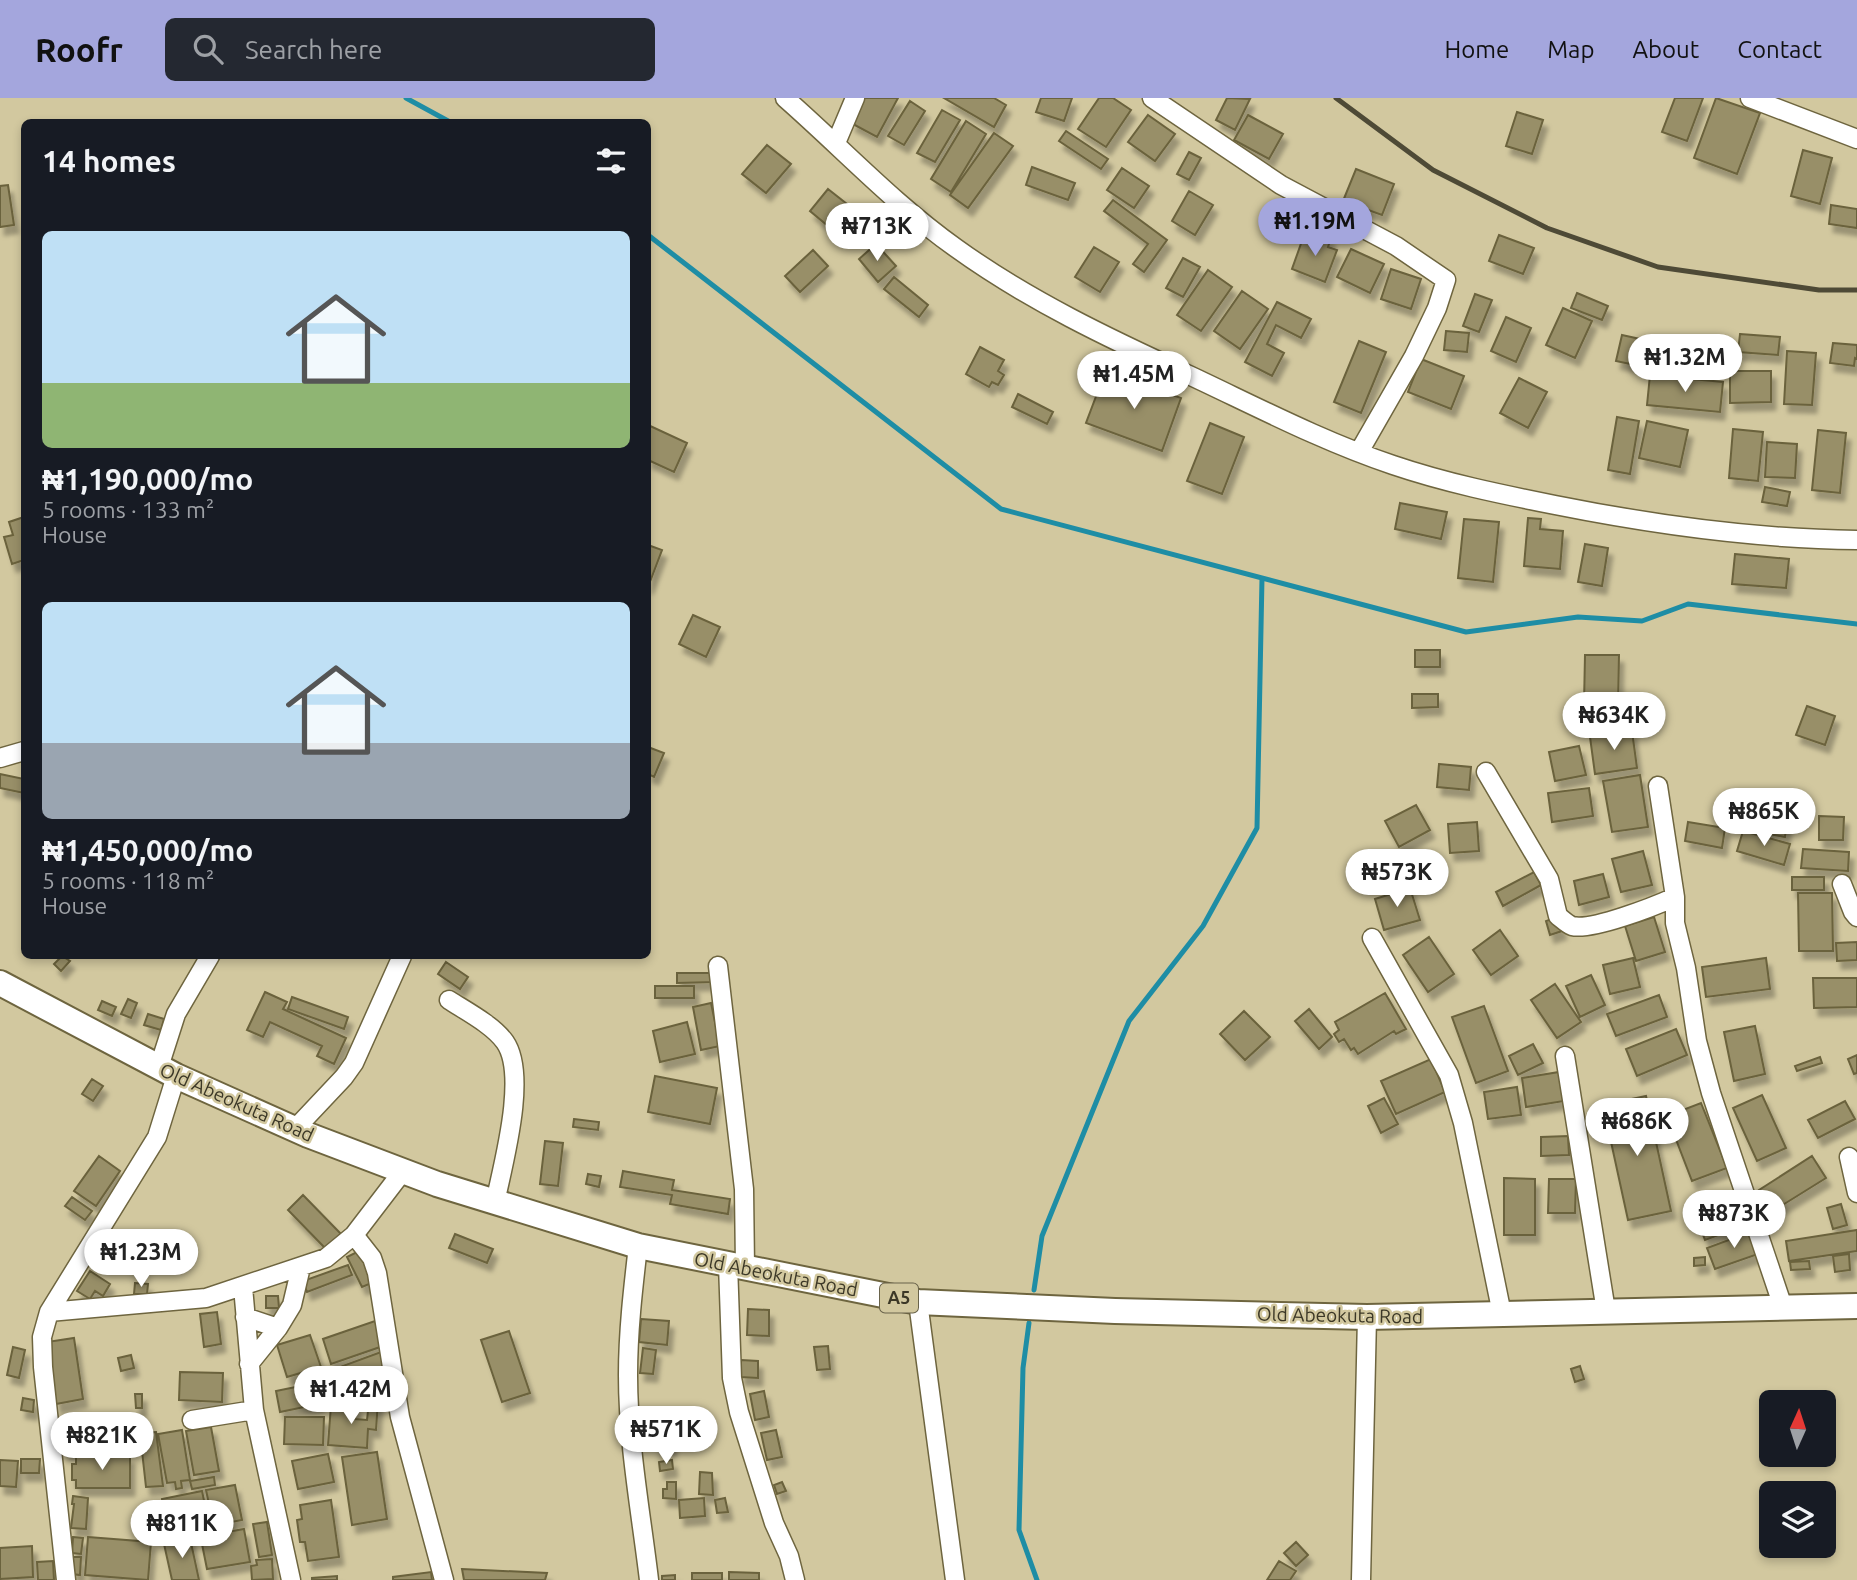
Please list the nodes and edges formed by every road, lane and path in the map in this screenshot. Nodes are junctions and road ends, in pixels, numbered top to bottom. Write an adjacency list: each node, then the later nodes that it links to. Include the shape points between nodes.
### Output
1 (785, 98): 6 (street)
2 (855, 98): 6 (street)
3 (1152, 98): 7 (street, via 1282,186 1396,246 1446,280 1414,356)
4 (1751, 98): 5 (street)
5 (1857, 139)
6 (836, 143): 7 (street, via 920,221 997,275 1123,345)
7 (1359, 452): 8 (street, via 1458,486 1594,513 1792,539)
8 (1857, 540)
9 (21, 752): 10 (street)
10 (0, 758)
11 (1486, 772): 14 (street, via 1549,879 1558,916 1571,926 1649,909)
12 (1658, 786): 14 (street)
13 (1842, 884): 15 (street)
14 (1675, 897): 36 (street, via 1675,923 1700,1054)
15 (1857, 917)
16 (1372, 938): 39 (street, via 1450,1075)
17 (208, 959): 23 (street, via 176,1014)
18 (401, 959): 24 (street, via 354,1063)
19 (718, 966): 31 (street, via 744,1189)
20 (0, 983): 23 (highway, Old Abeokuta Road / A5)
21 (449, 1000): 28 (street, via 505,1042 516,1071 511,1125)
22 (1565, 1056): 37 (street)
23 (167, 1072): 24 (highway, Old Abeokuta Road / A5); 38 (street, via 157,1137)
24 (295, 1129): 26 (highway, Old Abeokuta Road / A5)
25 (1849, 1157): 27 (street)
26 (403, 1171): 28 (highway, Old Abeokuta Road / A5); 29 (street)
27 (1857, 1194)
28 (495, 1203): 30 (highway, Old Abeokuta Road / A5)
29 (354, 1234): 32 (street, via 326,1258); 48 (street, via 377,1273 400,1417)
30 (638, 1246): 31 (highway, Old Abeokuta Road / A5); 49 (street, via 628,1376)
31 (736, 1266): 34 (highway, Old Abeokuta Road / A5); 50 (street, via 732,1378 738,1412)
32 (301, 1267): 33 (street); 42 (street, via 292,1305)
33 (243, 1287): 38 (street, via 206,1298); 40 (street)
34 (918, 1302): 41 (highway, Old Abeokuta Road / A5); 51 (street)
35 (1857, 1306): 36 (highway, Old Abeokuta Road / A5)
36 (1783, 1307): 37 (highway, Old Abeokuta Road / A5)
37 (1606, 1311): 39 (highway, Old Abeokuta Road / A5)
38 (49, 1312): 46 (street, via 42,1337 43,1367)
39 (1502, 1314): 41 (highway, Old Abeokuta Road / A5)
40 (246, 1317): 42 (street); 43 (street)
41 (1367, 1317): 52 (street)
42 (278, 1328): 43 (street)
43 (249, 1364): 44 (street)
44 (254, 1410): 45 (street); 47 (street)
45 (192, 1420)
46 (66, 1580)
47 (290, 1580)
48 (444, 1580)
49 (649, 1580)
50 (795, 1580)
51 (955, 1580)
52 (1361, 1580)

